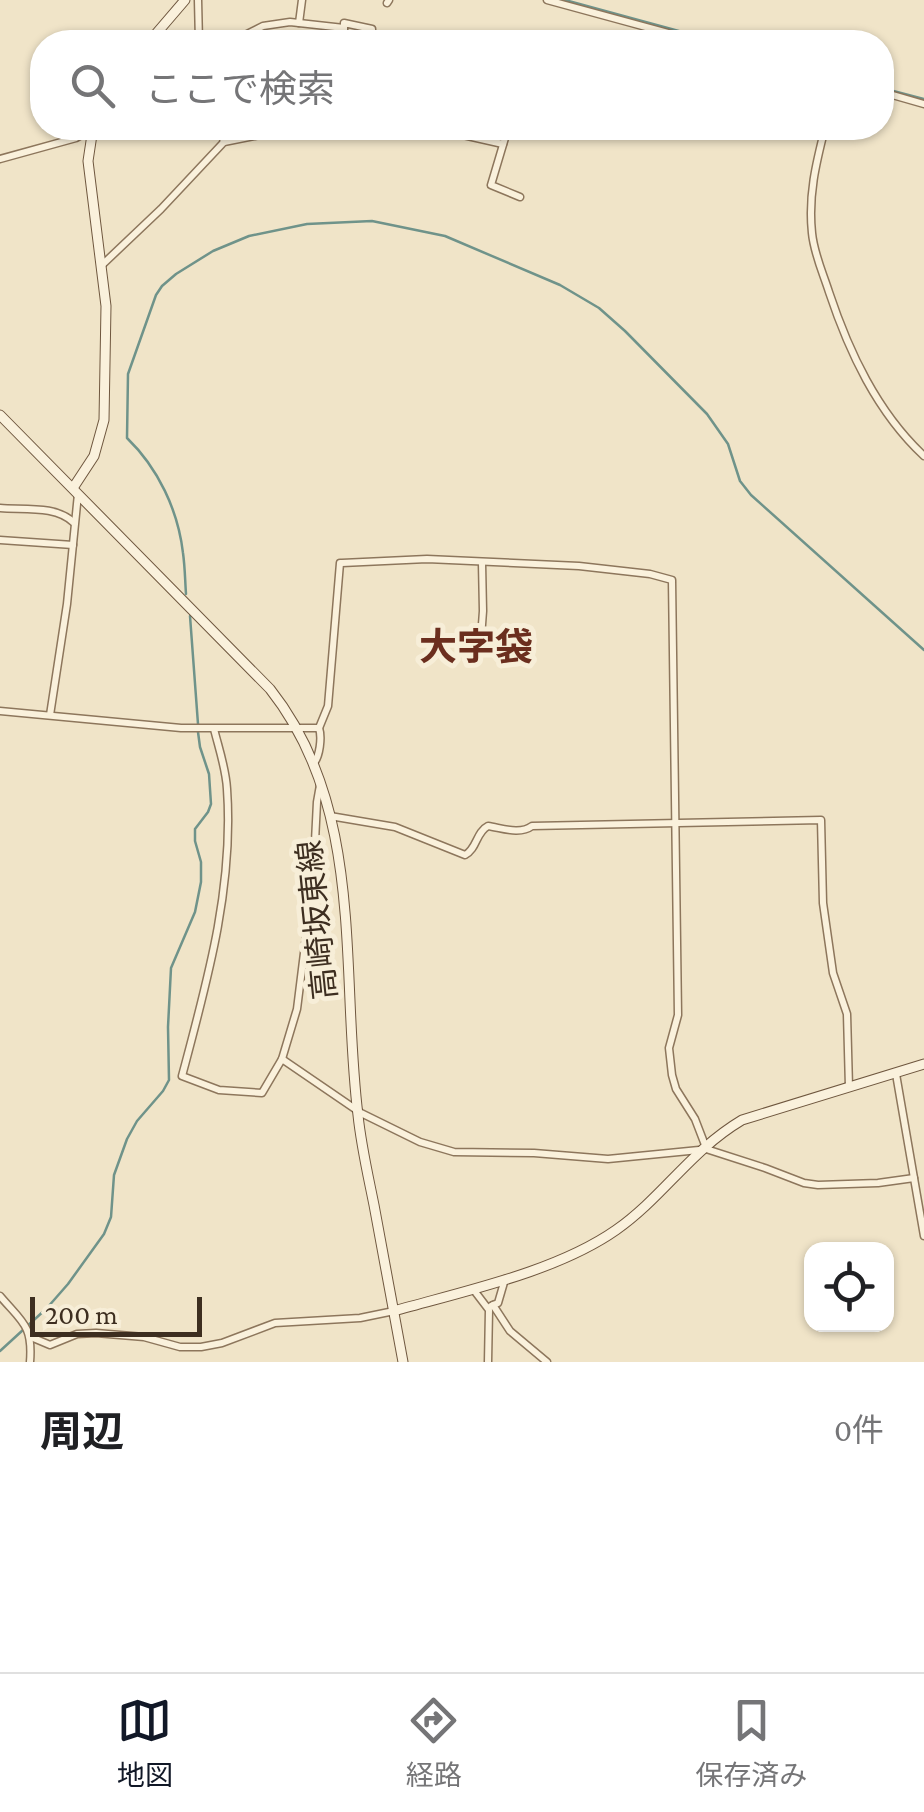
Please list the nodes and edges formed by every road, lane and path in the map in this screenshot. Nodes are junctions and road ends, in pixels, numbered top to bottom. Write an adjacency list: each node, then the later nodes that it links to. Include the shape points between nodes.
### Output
1 (185, 0): 7 (main road)
2 (198, 0): 8 (street)
3 (302, 0): 5 (street)
4 (547, 0): 11 (street)
5 (300, 23): 6 (street); 9 (street)
6 (344, 28): 10 (street)
7 (159, 30)
8 (199, 30)
9 (255, 30)
10 (372, 30)
11 (657, 30)
12 (894, 95): 13 (street)
13 (924, 104)
14 (69, 140): 22 (street)
15 (90, 140): 24 (main road)
16 (234, 140): 20 (street)
17 (485, 140): 21 (street)
18 (504, 140): 21 (street)
19 (822, 140): 26 (street, via 812,193 818,261 851,353 906,440)
20 (224, 142): 24 (street)
21 (503, 144): 23 (street, via 491,185)
22 (0, 159)
23 (520, 197)
24 (102, 265): 27 (main road, via 103,429)
25 (0, 416): 27 (main road, 高崎坂東線)
26 (924, 456)
27 (76, 491): 29 (street); 38 (main road, 高崎坂東線, via 270,689)
28 (0, 508): 29 (street, via 54,512)
29 (74, 524): 31 (street)
30 (0, 540): 31 (street)
31 (73, 545): 35 (street)
32 (482, 562): 33 (street); 36 (street, via 340,564 328,706); 42 (street, via 578,566 672,580)
33 (481, 638)
34 (0, 712): 35 (street)
35 (50, 715): 37 (street)
36 (319, 728): 38 (street); 39 (street)
37 (214, 729): 38 (street); 43 (street, via 227,786 226,866 215,950 182,1076 219,1090 262,1093)
38 (298, 730): 39 (main road, 高崎坂東線)
39 (313, 764): 40 (main road, 高崎坂東線)
40 (320, 784): 41 (main road, 高崎坂東線); 43 (street, via 297,1009)
41 (330, 816): 42 (street, via 395,826 465,854 488,826 525,831); 47 (main road, 高崎坂東線, via 344,892)
42 (676, 823): 46 (street, via 821,820 823,904 846,1014); 48 (street, via 678,1014 669,1056)
43 (282, 1059): 47 (street)
44 (924, 1064): 45 (main road)
45 (896, 1074): 46 (main road); 49 (street)
46 (849, 1087): 48 (main road, via 742,1120)
47 (357, 1110): 48 (street, via 420,1142 466,1153 608,1159); 55 (main road, 高崎坂東線)
48 (702, 1148): 49 (street, via 818,1185); 51 (main road, via 609,1235 560,1261)
49 (914, 1178): 50 (street)
50 (924, 1236)
51 (506, 1278): 52 (main road); 54 (street)
52 (472, 1288): 54 (street); 55 (main road)
53 (0, 1296): 56 (street)
54 (490, 1306): 59 (street); 60 (street)
55 (394, 1311): 56 (street, via 275,1323 200,1347 112,1334 77,1334 50,1345); 58 (main road, 高崎坂東線)
56 (31, 1337): 57 (street)
57 (30, 1362)
58 (403, 1362)
59 (488, 1362)
60 (547, 1362)

